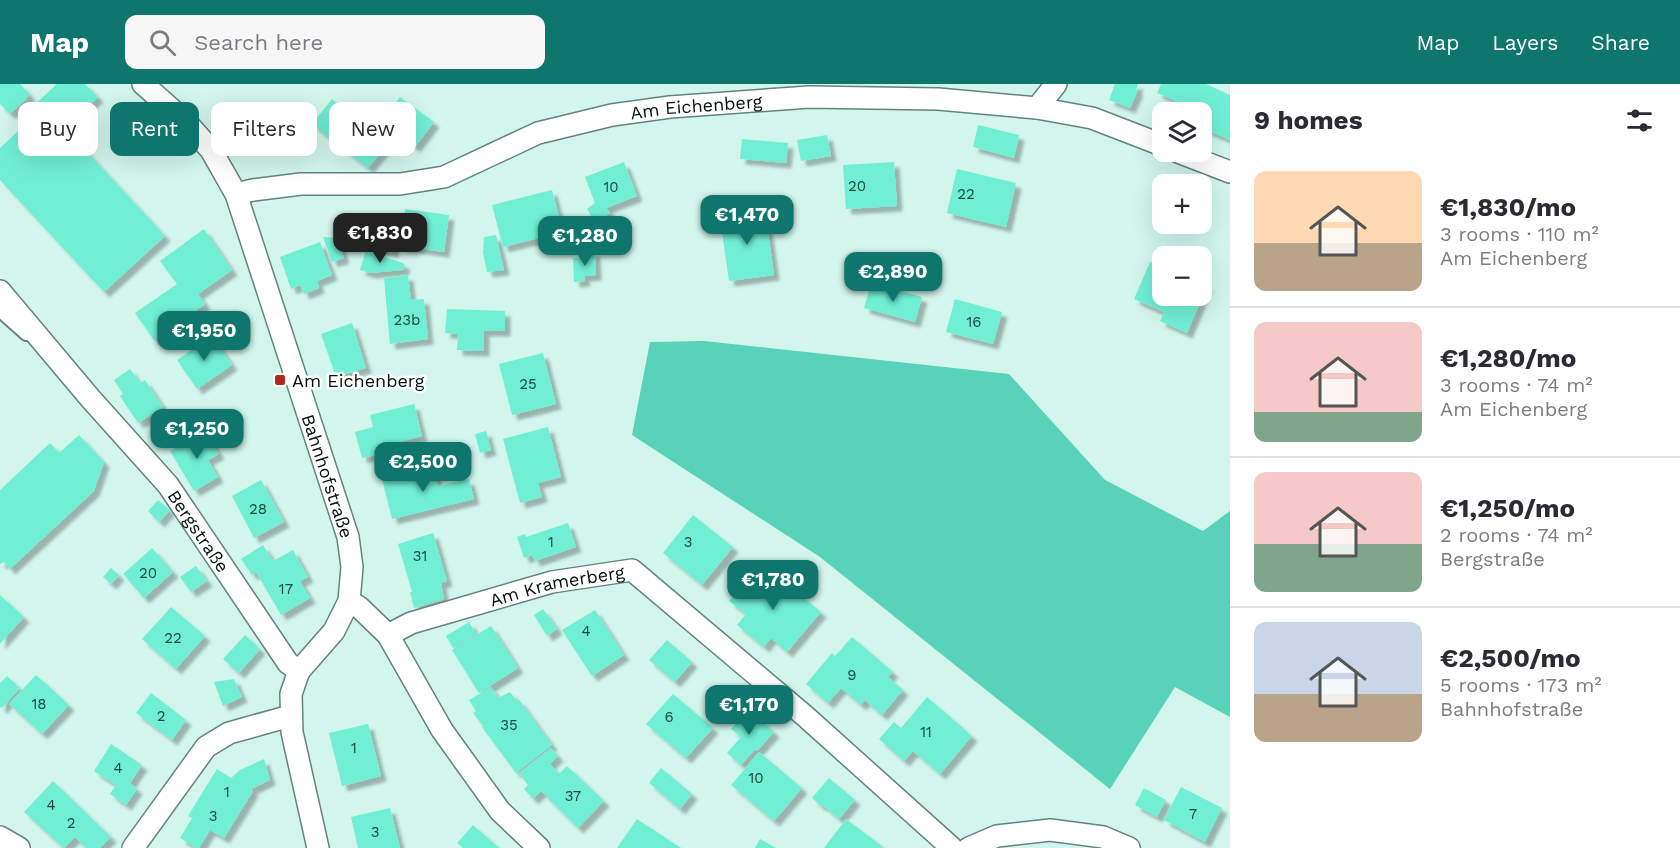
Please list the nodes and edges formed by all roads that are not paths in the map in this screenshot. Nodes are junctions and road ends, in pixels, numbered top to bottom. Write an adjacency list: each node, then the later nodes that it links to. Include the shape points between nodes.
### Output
1 (143, 84): 7 (street, Bahnhofstraße, via 211,150)
2 (1056, 84): 3 (street)
3 (1038, 108): 4 (street, Am Eichenberg, via 1092,118); 7 (street, Am Eichenberg, via 938,99 810,97 670,107 612,115 538,134 444,177 400,184 301,184)
4 (1152, 141)
5 (1204, 162): 6 (street)
6 (1230, 172)
7 (236, 194): 11 (street, Bahnhofstraße, via 348,537 352,567)
8 (0, 291): 10 (street, Bergstraße)
9 (0, 312): 10 (lane, Bergstraße, via 25,335)
10 (42, 343): 13 (street, Bergstraße, via 168,485 288,663)
11 (349, 601): 12 (street); 13 (street, via 334,631)
12 (388, 635): 19 (street, via 442,730 500,811); 20 (street, Am Kramerberg, via 411,623 552,582 632,570 805,716)
13 (299, 671): 14 (street, via 291,694)
14 (290, 716): 17 (street, via 230,733 206,747); 18 (street)
15 (0, 837): 16 (street)
16 (19, 848)
17 (133, 848)
18 (318, 848)
19 (539, 848)
20 (952, 848)
21 (969, 848): 22 (street, via 997,836 1050,830 1103,837)
22 (1129, 848)

